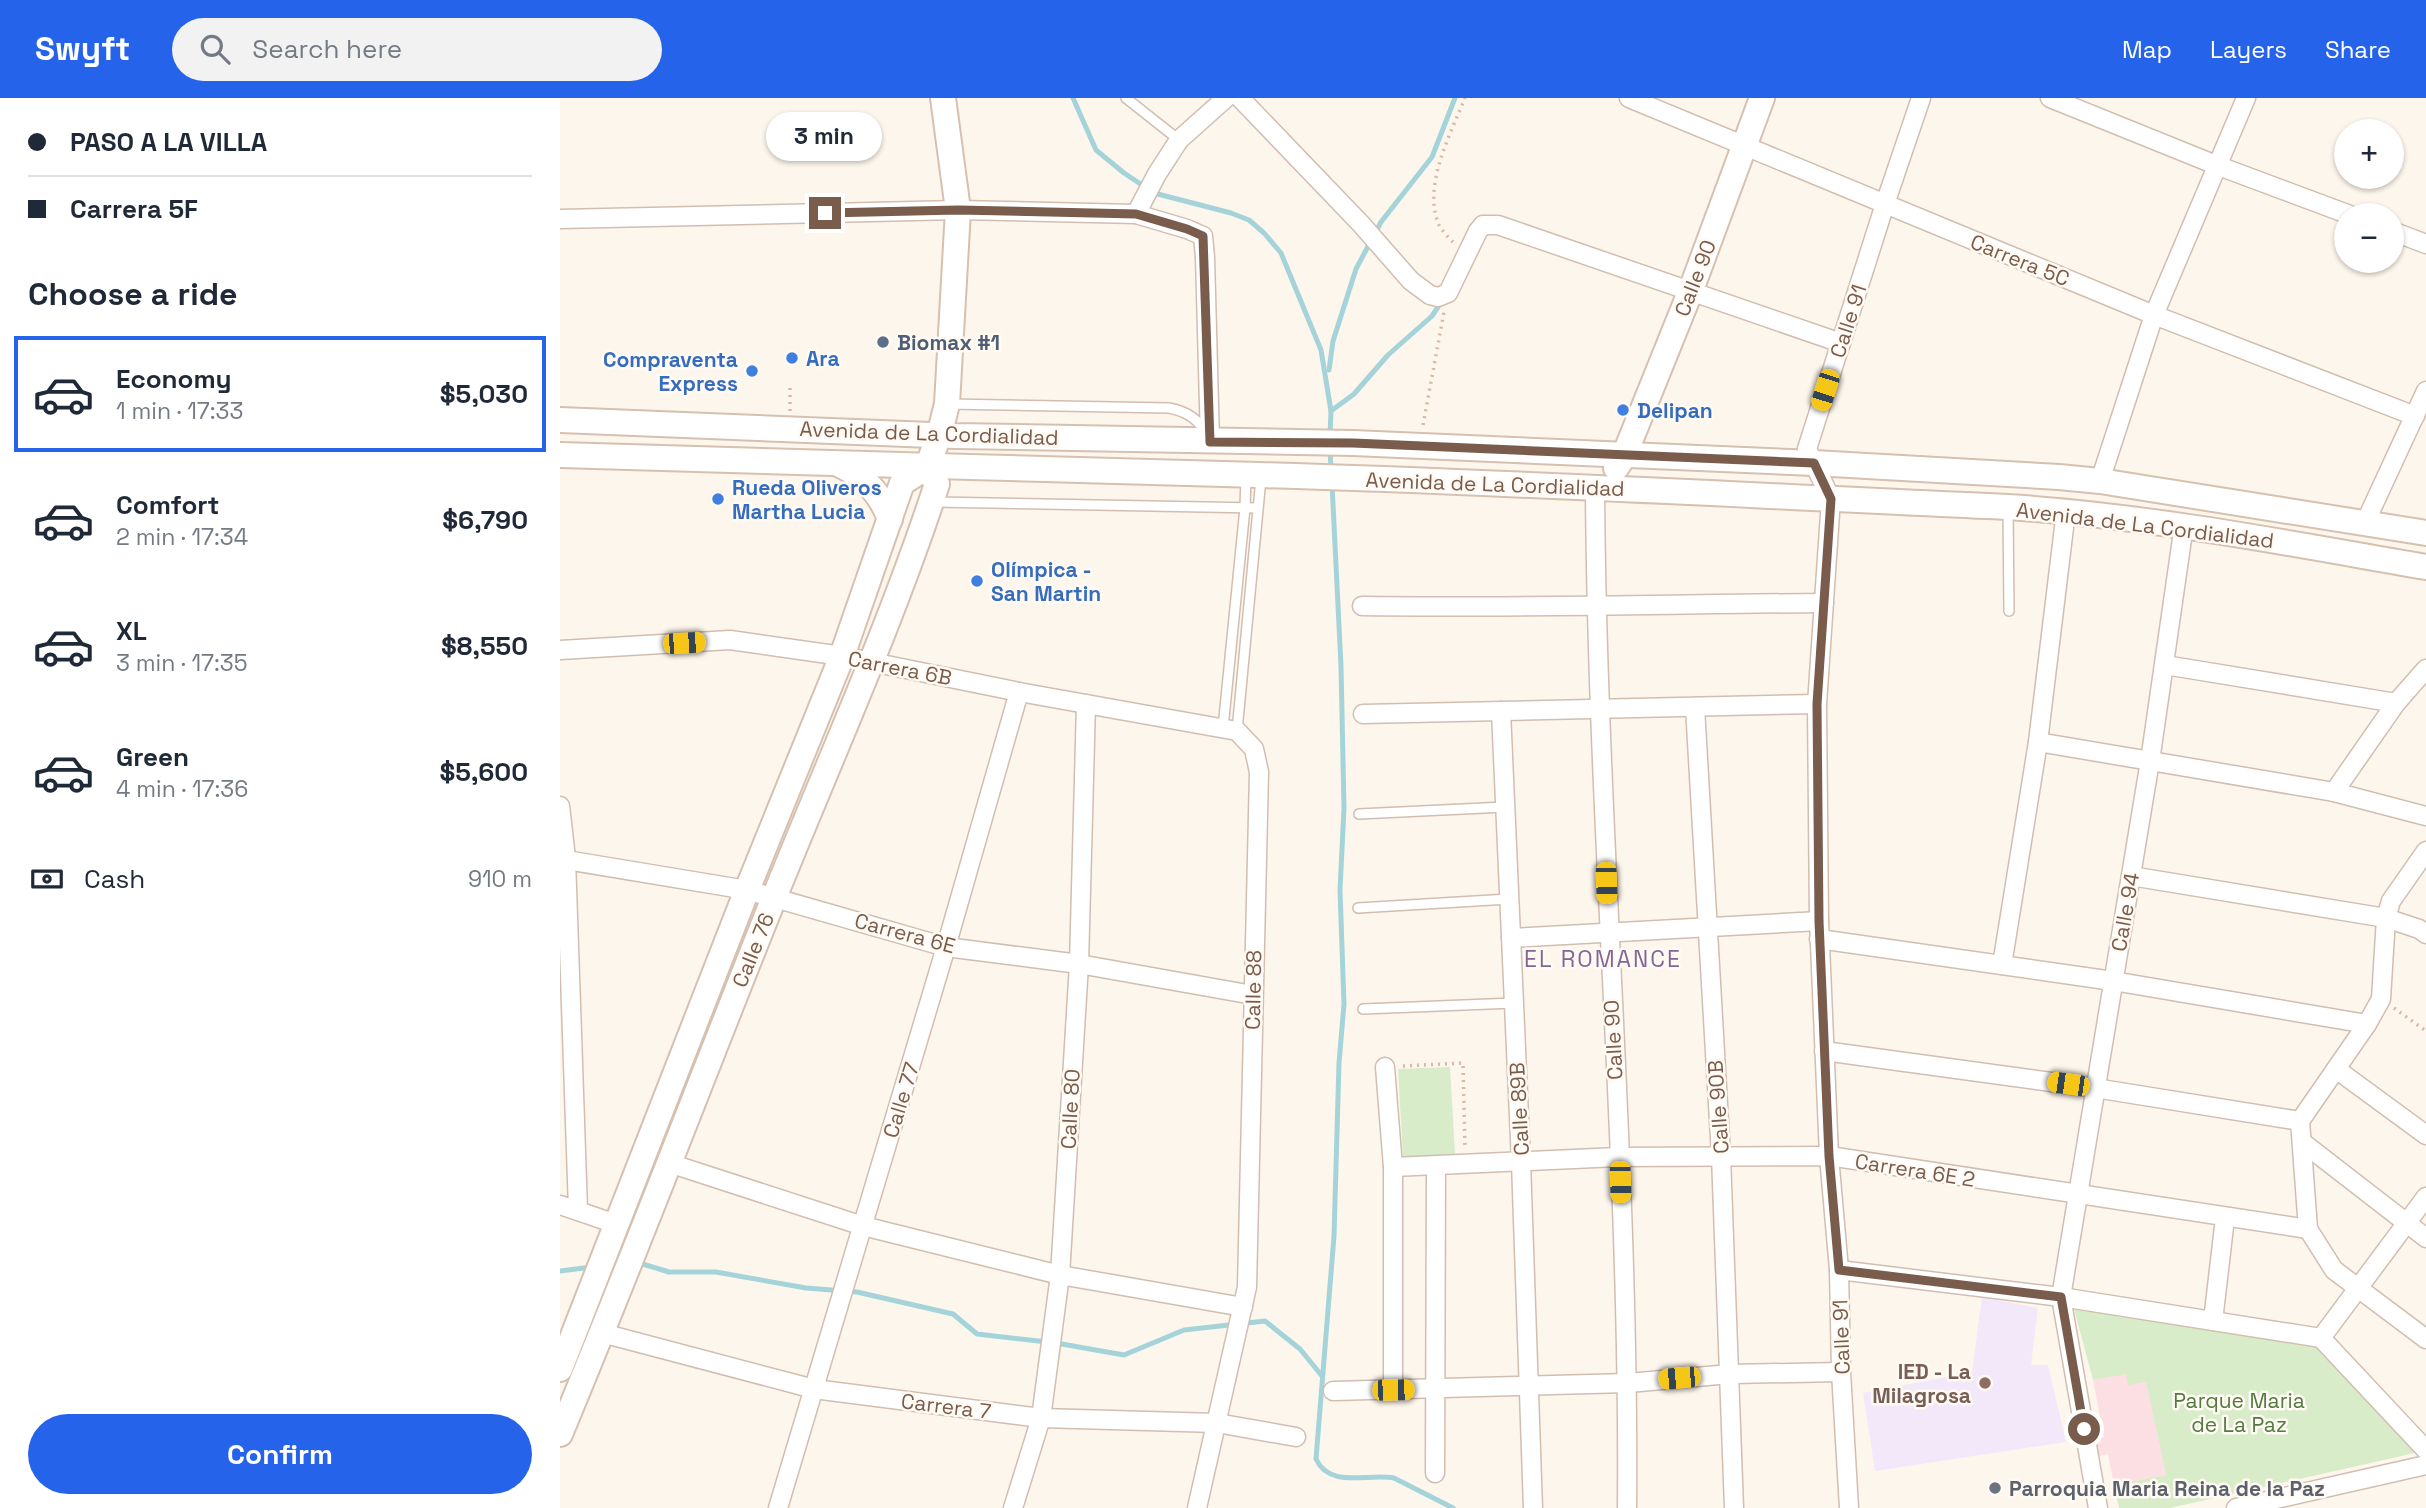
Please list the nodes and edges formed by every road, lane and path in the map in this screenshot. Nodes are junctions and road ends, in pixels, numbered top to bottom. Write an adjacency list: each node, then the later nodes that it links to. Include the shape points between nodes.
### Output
1 (943, 98): 16 (main road)
2 (1126, 98): 11 (lane)
3 (1226, 98): 11 (street)
4 (1240, 98): 23 (street, via 1422,291 1438,297)
5 (1465, 98): 21 (path, via 1435,180 1439,225)
6 (1629, 98): 12 (street, Carrera 5C)
7 (1762, 98): 12 (main road, Calle 90)
8 (1921, 98): 14 (street, Calle 91)
9 (2050, 98): 13 (street)
10 (2246, 98): 13 (street)
11 (1180, 140): 17 (street)
12 (1745, 146): 14 (street, Carrera 5C); 22 (main road, Calle 90)
13 (2216, 165): 15 (street); 24 (street)
14 (1885, 204): 24 (street, Carrera 5C); 25 (street, Calle 91)
15 (2334, 209)
16 (958, 210): 17 (street); 18 (street); 28 (main road)
17 (1136, 214): 34 (street, via 1203,236)
18 (560, 219)
19 (2404, 236): 20 (street)
20 (2426, 244)
21 (1465, 258): 22 (street, via 1483,225 1489,224); 23 (street)
22 (1691, 290): 25 (street); 36 (main road, Calle 90)
23 (1448, 293): 32 (path)
24 (2154, 315): 30 (street, Carrera 5C); 41 (street)
25 (1841, 343): 37 (street, Calle 91, via 1807,449)
26 (790, 388): 29 (path)
27 (2426, 391): 30 (street)
28 (947, 404): 33 (main road); 34 (lane, via 1169,408 1203,426)
29 (790, 412)
30 (2415, 416): 50 (street)
31 (560, 420): 33 (main road, Avenida de La Cordialidad)
32 (1422, 430)
33 (939, 436): 34 (main road, Avenida de La Cordialidad); 39 (main road)
34 (1210, 442): 36 (main road, Avenida de La Cordialidad, via 1353,443)
35 (560, 455): 38 (main road, Avenida de La Cordialidad)
36 (1624, 456): 37 (main road, Avenida de La Cordialidad); 42 (main road, via 1610,475)
37 (1814, 463): 41 (main road, Avenida de La Cordialidad); 43 (street, Calle 91)
38 (839, 464): 39 (main road, Avenida de La Cordialidad); 49 (main road, via 867,481)
39 (927, 467): 40 (main road, Avenida de La Cordialidad); 44 (main road, Calle 76, via 937,484); 49 (main road, Calle 76, via 902,483)
40 (1253, 475): 42 (main road, Avenida de La Cordialidad); 46 (lane); 47 (lane)
41 (2100, 481): 50 (main road, Avenida de La Cordialidad)
42 (1590, 487): 43 (main road, Avenida de La Cordialidad); 55 (street, Calle 90)
43 (1831, 499): 45 (main road, Avenida de La Cordialidad); 54 (street, Calle 91)
44 (931, 502): 46 (lane); 60 (main road, Calle 76)
45 (2008, 507): 48 (main road, Avenida de La Cordialidad); 57 (lane)
46 (1245, 508): 47 (lane); 71 (lane)
47 (1258, 508): 71 (lane)
48 (2066, 511): 51 (main road, Avenida de La Cordialidad); 72 (street)
49 (890, 519): 59 (main road, Calle 76)
50 (2365, 523): 52 (main road, Avenida de La Cordialidad)
51 (2184, 525): 53 (main road, Avenida de La Cordialidad); 61 (street, Calle 94)
52 (2426, 533)
53 (2426, 567)
54 (1824, 603): 55 (street); 66 (street, Calle 91)
55 (1596, 604): 56 (street); 68 (street, Calle 90)
56 (1362, 606)
57 (2009, 611)
58 (560, 650): 59 (street, Carrera 6B, via 730,640)
59 (842, 656): 60 (street, Carrera 6B); 82 (main road, Calle 76)
60 (871, 662): 63 (street, Carrera 6B); 83 (main road, Calle 76)
61 (2165, 665): 64 (street); 73 (street, Calle 94)
62 (2426, 669): 64 (street)
63 (1019, 692): 65 (street, Carrera 6B); 92 (street, Calle 77)
64 (2396, 703): 74 (street)
65 (1086, 704): 71 (street, Carrera 6B); 93 (street, Calle 80)
66 (1817, 704): 67 (street); 88 (street, Calle 91)
67 (1695, 707): 68 (street); 87 (street, Calle 90B)
68 (1599, 708): 69 (street); 89 (street, Calle 90)
69 (1501, 711): 70 (street); 76 (street, Calle 89B)
70 (1363, 714)
71 (1230, 730): 96 (street, Calle 88, via 1254,749 1259,772)
72 (2038, 742): 73 (street); 94 (street)
73 (2150, 761): 74 (street); 81 (street, Calle 94)
74 (2334, 792): 78 (street)
75 (560, 806): 80 (street)
76 (1505, 807): 77 (lane); 84 (street, Calle 89B)
77 (1359, 814)
78 (2426, 816)
79 (2426, 851): 86 (street, via 2391,901)
80 (563, 858): 82 (street, Carrera 6E); 120 (street)
81 (2130, 876): 86 (street); 95 (street, Calle 94)
82 (747, 890): 83 (street, Carrera 6E); 122 (main road, Calle 76)
83 (774, 897): 92 (street, Carrera 6E); 113 (main road, Calle 76)
84 (1509, 899): 85 (lane); 91 (street, Calle 89B)
85 (1358, 908)
86 (2386, 918): 90 (street); 97 (street)
87 (1706, 926): 88 (street); 89 (street); 109 (street, Calle 90B)
88 (1819, 930): 94 (street); 102 (street, Calle 91)
89 (1609, 933): 91 (street); 111 (street, Calle 90)
90 (2426, 934)
91 (1511, 938): 98 (street, Calle 89B)
92 (946, 947): 93 (street, Carrera 6E); 124 (street, Calle 77)
93 (1079, 964): 96 (street, Carrera 6E); 128 (street, Calle 80)
94 (2002, 965): 95 (street)
95 (2113, 981): 100 (street); 105 (street, Calle 94)
96 (1253, 995): 131 (street, Calle 88)
97 (2381, 999): 100 (street); 101 (path)
98 (1514, 1003): 99 (lane); 112 (street, Calle 89B)
99 (1363, 1009)
100 (2367, 1024): 104 (street)
101 (2426, 1031)
102 (1824, 1051): 105 (street); 110 (street, Calle 91)
103 (1385, 1067): 114 (path, via 1463,1063); 116 (street)
104 (2336, 1069): 106 (street); 107 (street)
105 (2095, 1088): 106 (street); 117 (street, Calle 94)
106 (2300, 1121): 108 (street)
107 (2426, 1135)
108 (2302, 1142): 123 (street); 125 (street)
109 (1721, 1156): 110 (street, Carrera 6E 2); 111 (street, Carrera 6E 2); 138 (street, Calle 90B)
110 (1829, 1156): 117 (street, Carrera 6E 2); 127 (street, Calle 91)
111 (1619, 1157): 112 (street, Carrera 6E 2); 139 (street, Calle 90)
112 (1521, 1162): 114 (street, Carrera 6E 2); 140 (street, Calle 89B)
113 (668, 1163): 124 (street); 133 (main road, Calle 76)
114 (1466, 1165): 115 (street, Carrera 6E 2)
115 (1436, 1166): 116 (street, Carrera 6E 2); 142 (street)
116 (1393, 1167): 143 (street)
117 (2078, 1195): 121 (street, Carrera 6E 2); 130 (street, Calle 94)
118 (2426, 1197): 123 (street)
119 (560, 1205): 120 (street)
120 (578, 1210): 122 (street)
121 (2225, 1218): 125 (street, Carrera 6E 2); 132 (street)
122 (616, 1224): 136 (main road, Calle 76)
123 (2407, 1224): 126 (street); 129 (street)
124 (863, 1226): 128 (street); 141 (street, Calle 77)
125 (2308, 1229): 129 (street, via 2334,1270)
126 (2426, 1238)
127 (1839, 1270): 130 (street); 137 (street, Calle 91)
128 (1060, 1275): 131 (street); 145 (street, Calle 80)
129 (2358, 1288): 134 (street); 135 (street)
130 (2061, 1297): 132 (street); 159 (street, Calle 94)
131 (1243, 1307): 146 (street, Calle 88)
132 (2213, 1321): 134 (street)
133 (602, 1333): 141 (street, Carrera 7); 147 (main road, Calle 76)
134 (2321, 1338): 149 (street)
135 (2426, 1339)
136 (560, 1369)
137 (1841, 1372): 138 (street); 158 (street, Calle 91)
138 (1730, 1374): 139 (street); 157 (street, Calle 90B)
139 (1628, 1383): 140 (street); 156 (street, Calle 90)
140 (1530, 1384): 142 (street); 155 (street, Calle 89B)
141 (814, 1389): 145 (street, Carrera 7); 152 (street, Calle 77)
142 (1437, 1389): 143 (street); 151 (street)
143 (1393, 1390): 144 (street)
144 (1333, 1391)
145 (1041, 1418): 146 (street, Carrera 7); 153 (street, Calle 80)
146 (1217, 1423): 148 (street, Carrera 7); 154 (street, Calle 88)
147 (560, 1434)
148 (1296, 1437)
149 (2426, 1450)
150 (2426, 1465): 160 (street)
151 (1435, 1473)
152 (778, 1508)
153 (1013, 1508)
154 (1197, 1508)
155 (1533, 1508)
156 (1627, 1508)
157 (1734, 1508)
158 (1849, 1508)
159 (2098, 1508)
160 (2236, 1508)

